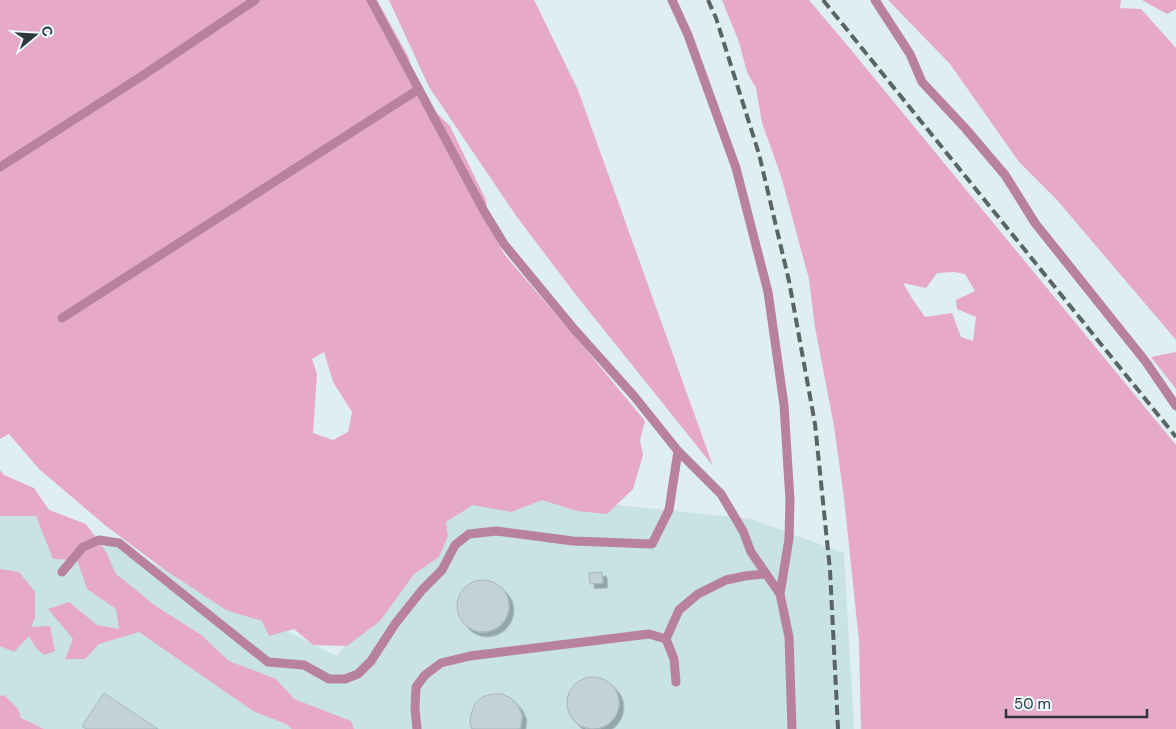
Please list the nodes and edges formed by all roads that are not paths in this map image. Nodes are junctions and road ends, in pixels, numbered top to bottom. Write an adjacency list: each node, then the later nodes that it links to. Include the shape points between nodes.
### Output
1 (255, 0): 6 (lane)
2 (371, 0): 5 (lane)
3 (672, 0): 12 (lane, via 736,168 768,292 784,405 790,500 789,539)
4 (875, 0): 8 (lane, via 910,54 922,82 1005,175 1036,223 1146,362)
5 (419, 89): 7 (lane); 9 (lane, via 504,244)
6 (0, 166)
7 (62, 318)
8 (1176, 406)
9 (678, 451): 10 (lane, via 669,510 652,544 573,542 496,531 469,534 455,545 442,570 395,624 371,661 358,674 344,679 329,678 304,665 268,662 119,543 99,540 83,546); 11 (lane, via 721,494)
10 (62, 572)
11 (765, 574): 12 (lane); 13 (lane, via 726,580 698,594 678,610)
12 (780, 594): 16 (lane, via 789,637)
13 (666, 639): 14 (lane, via 674,659); 15 (lane, via 649,634 441,662 416,687)
14 (676, 682)
15 (418, 729)
16 (792, 729)

